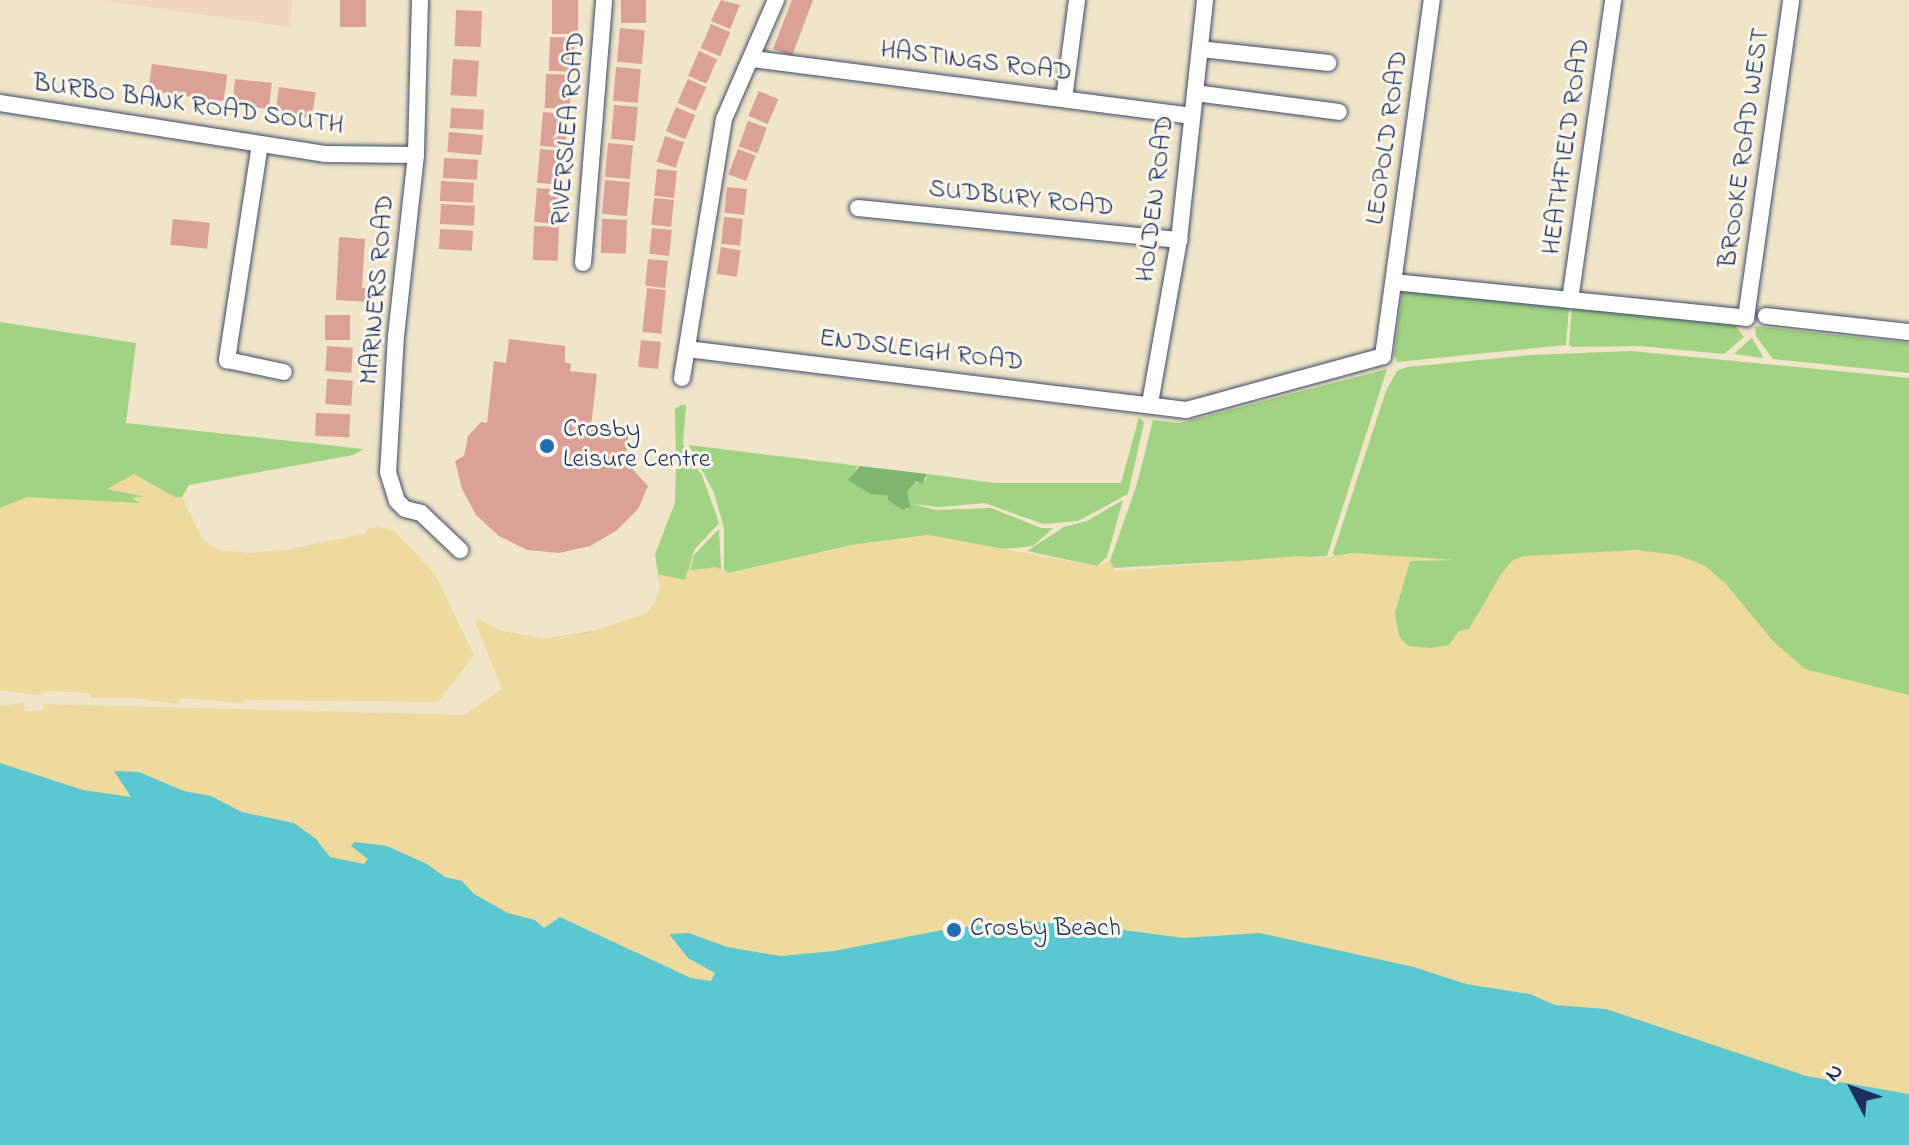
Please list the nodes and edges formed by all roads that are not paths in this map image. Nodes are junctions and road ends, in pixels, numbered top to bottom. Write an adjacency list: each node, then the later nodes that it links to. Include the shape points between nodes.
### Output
1 (420, 0): 18 (street, MARINERS ROAD)
2 (604, 0): 21 (street, RIVERSLEA ROAD)
3 (776, 0): 10 (street)
4 (1077, 0): 13 (street)
5 (1205, 0): 9 (street, HOLDEN ROAD)
6 (1432, 0): 22 (street, LEOPOLD ROAD)
7 (1613, 0): 23 (street, HEATHFIELD ROAD)
8 (1791, 0): 23 (street, BROOKE ROAD WEST, via 1746,318)
9 (1200, 49): 11 (street); 12 (street, HOLDEN ROAD)
10 (753, 59): 13 (street, HASTINGS ROAD); 26 (street, via 724,119)
11 (1328, 63)
12 (1195, 93): 15 (street); 16 (street, HOLDEN ROAD)
13 (1064, 99): 16 (street, HASTINGS ROAD)
14 (0, 103): 17 (street, BURBO BANK ROAD SOUTH)
15 (1339, 112)
16 (1192, 116): 20 (street, HOLDEN ROAD)
17 (260, 144): 18 (street, BURBO BANK ROAD SOUTH, via 326,154); 28 (street, via 227,360)
18 (416, 155): 31 (street, MARINERS ROAD, via 396,335 388,472 401,505 421,513)
19 (858, 208): 20 (street, SUDBURY ROAD)
20 (1179, 240): 30 (street, HOLDEN ROAD)
21 (583, 263)
22 (1394, 282): 23 (street); 27 (street, LEOPOLD ROAD)
23 (1570, 300)
24 (1766, 316): 25 (street)
25 (1909, 332)
26 (687, 349): 29 (street); 30 (street, ENDSLEIGH ROAD)
27 (1383, 356): 30 (street, ENDSLEIGH ROAD, via 1186,410)
28 (284, 372)
29 (682, 378)
30 (1150, 403)
31 (460, 550)

